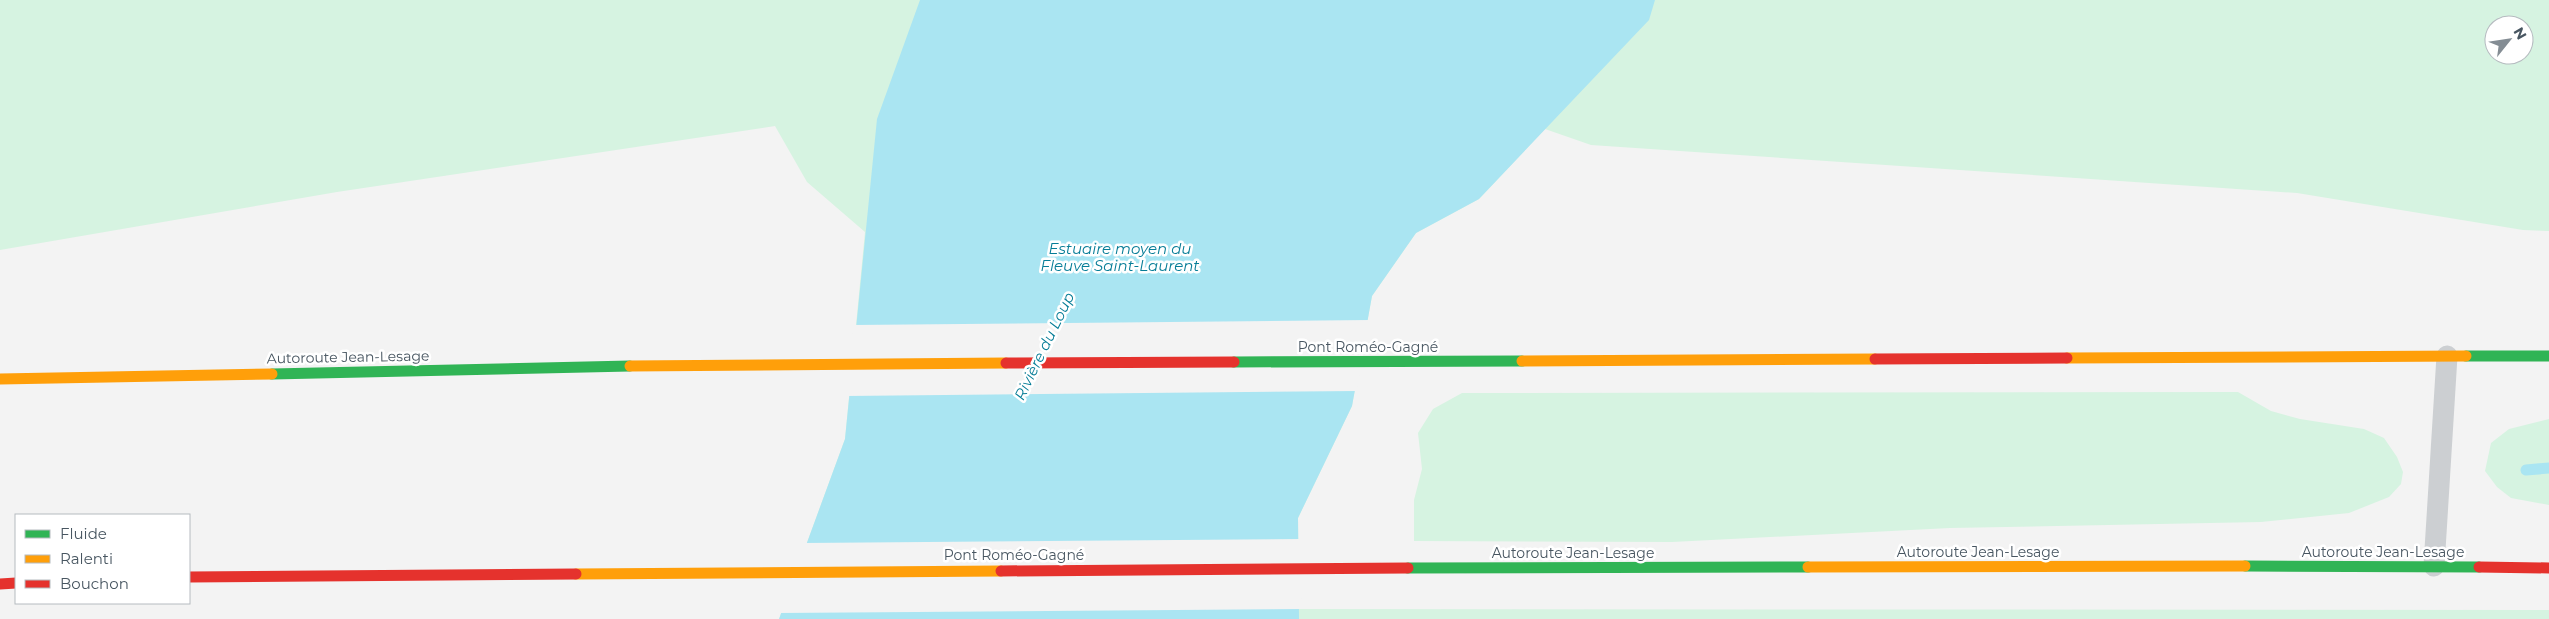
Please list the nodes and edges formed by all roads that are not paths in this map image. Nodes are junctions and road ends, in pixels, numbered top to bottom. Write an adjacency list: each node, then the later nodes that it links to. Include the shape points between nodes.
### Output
1 (2447, 356): 2 (highway); 3 (highway, Pont Roméo-Gagné); 5 (lane)
2 (2549, 356)
3 (697, 364): 4 (highway, Autoroute Jean-Lesage)
4 (0, 379)
5 (2434, 566): 6 (highway, Autoroute Jean-Lesage); 7 (highway, Autoroute Jean-Lesage)
6 (1408, 568): 8 (highway, Pont Roméo-Gagné)
7 (2549, 568)
8 (190, 577)
9 (15, 583): 10 (highway)
10 (0, 584)

